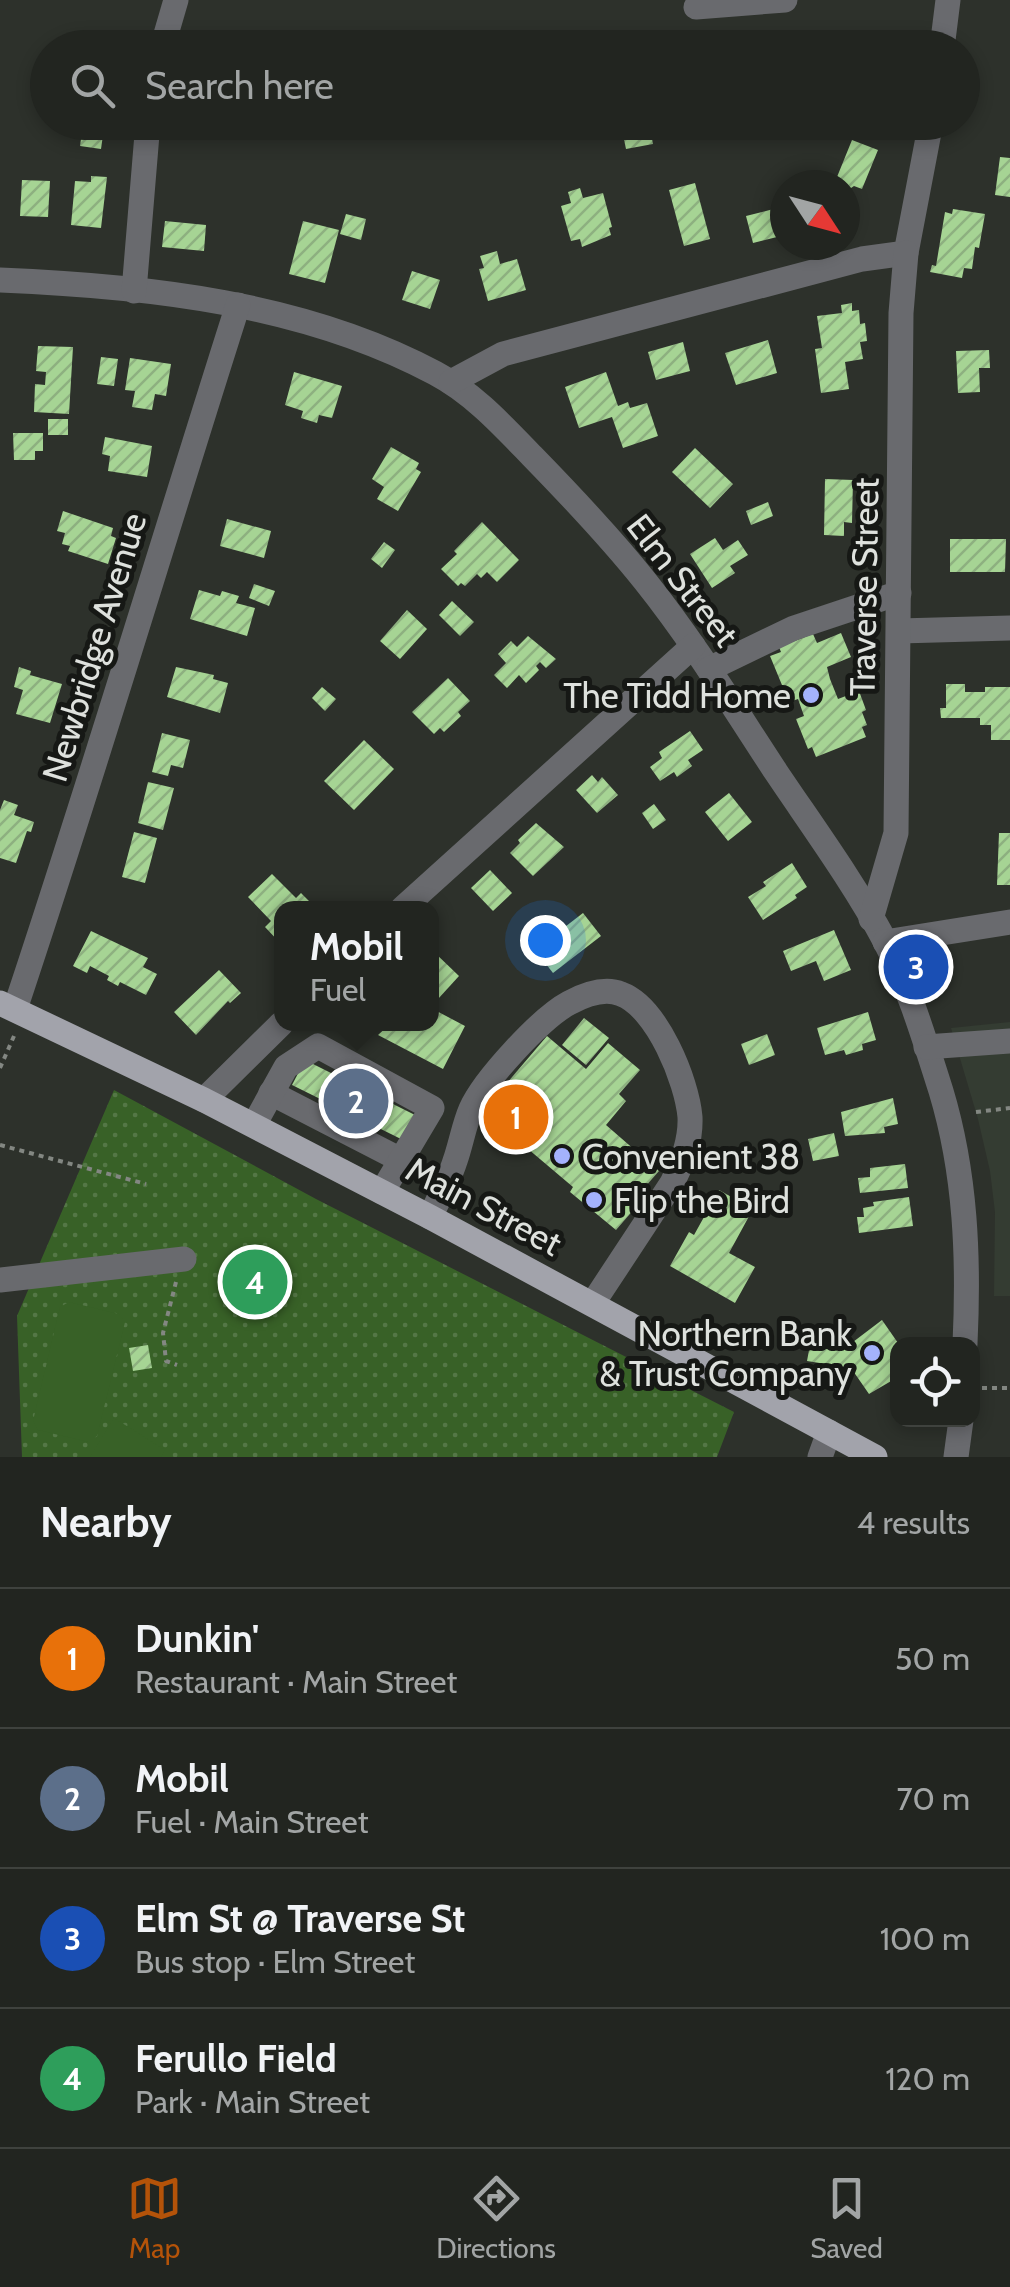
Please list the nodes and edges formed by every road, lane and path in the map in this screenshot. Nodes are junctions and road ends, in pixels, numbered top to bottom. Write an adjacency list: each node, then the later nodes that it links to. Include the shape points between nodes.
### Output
1 (176, 0): 5 (street)
2 (785, 0): 4 (street)
3 (948, 0): 6 (street)
4 (696, 8)
5 (167, 30)
6 (944, 30)
7 (147, 140): 11 (street)
8 (928, 140): 9 (street, Traverse Street)
9 (906, 253): 13 (street, via 862,258 503,354); 14 (street, Traverse Street)
10 (0, 280): 11 (street, Elm Street)
11 (134, 291): 12 (street, Elm Street)
12 (238, 305): 13 (street, Elm Street, via 360,342); 23 (street, Newbridge Avenue)
13 (451, 382): 17 (street, Elm Street, via 586,512)
14 (899, 593): 16 (street, Traverse Street); 18 (street, via 794,628)
15 (1010, 628): 16 (street)
16 (899, 631): 20 (street, Traverse Street, via 896,833)
17 (693, 646): 18 (street, Elm Street); 19 (street)
18 (709, 670): 20 (street, Elm Street)
19 (410, 901)
20 (870, 918): 22 (street, Elm Street)
21 (1010, 922): 22 (street)
22 (885, 942): 26 (street, Elm Street)
23 (13, 1009): 27 (path); 29 (main road, Main Street)
24 (274, 1031): 29 (street)
25 (1010, 1042): 26 (street)
26 (926, 1048): 41 (street, Elm Street, via 955,1149 965,1215)
27 (0, 1068)
28 (272, 1093): 32 (street); 34 (street); 34 (street, via 286,1067 318,1046 432,1108)
29 (204, 1100): 32 (main road, Main Street)
30 (1010, 1108): 31 (path)
31 (976, 1112)
32 (254, 1126): 36 (main road, Main Street)
33 (0, 1145): 35 (path)
34 (401, 1160): 36 (street)
35 (146, 1184)
36 (382, 1192): 37 (main road, Main Street)
37 (430, 1217): 40 (main road, Main Street); 40 (street, via 474,1105 521,1044 570,1002 603,991 622,994 646,1014 676,1064 689,1135 672,1182)
38 (184, 1259): 39 (street); 42 (path, via 164,1333 166,1361)
39 (0, 1280)
40 (593, 1303): 46 (main road, Main Street)
41 (965, 1337)
42 (177, 1365)
43 (980, 1388): 44 (path)
44 (1010, 1388)
45 (960, 1427): 49 (street)
46 (829, 1432): 47 (street); 48 (main road, Main Street)
47 (820, 1457)
48 (876, 1457)
49 (956, 1457)

